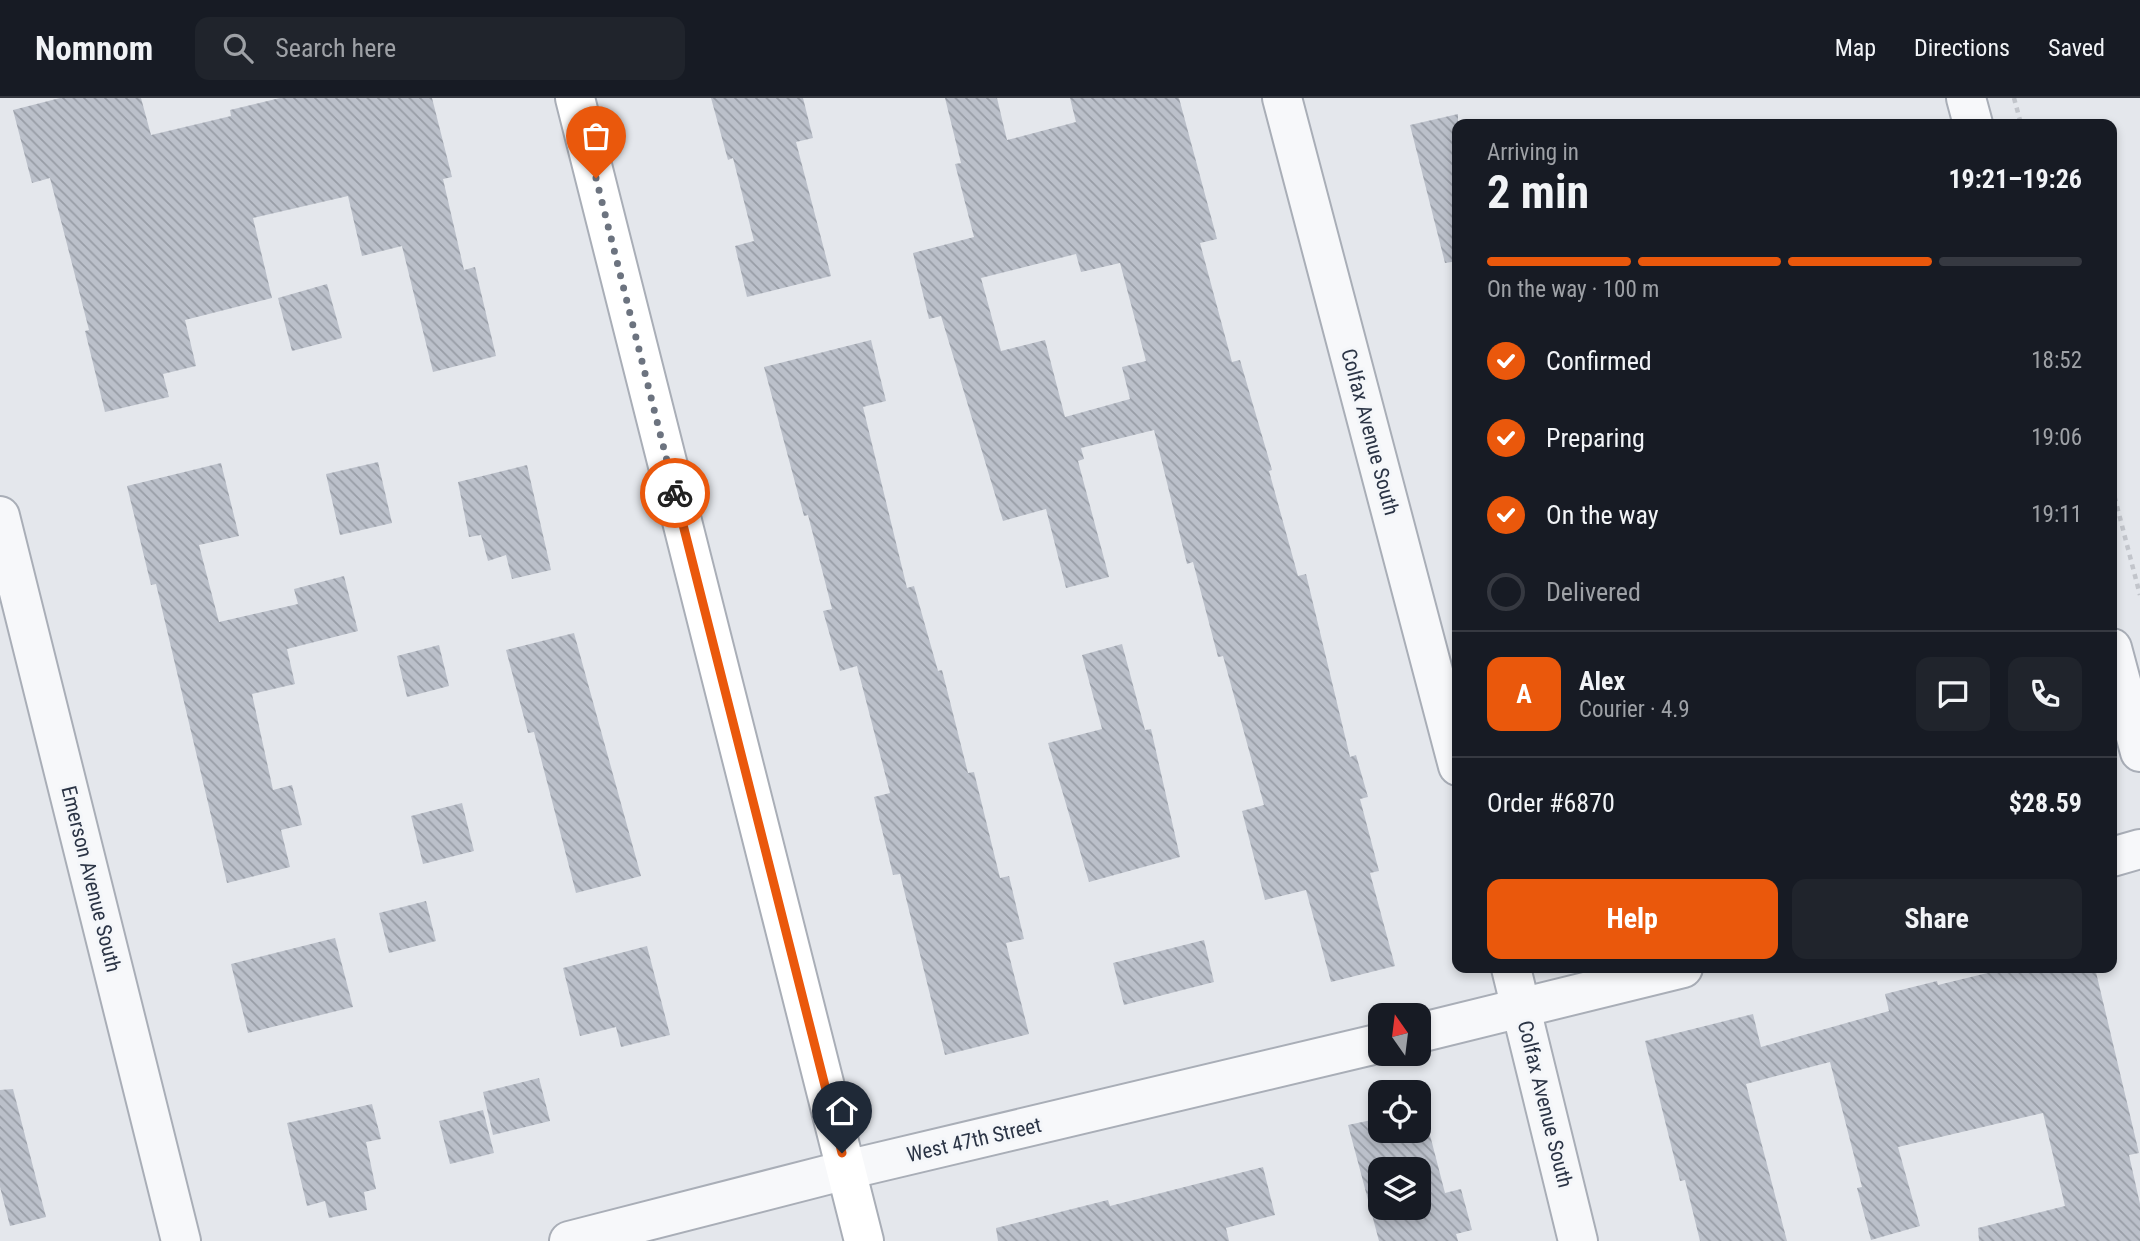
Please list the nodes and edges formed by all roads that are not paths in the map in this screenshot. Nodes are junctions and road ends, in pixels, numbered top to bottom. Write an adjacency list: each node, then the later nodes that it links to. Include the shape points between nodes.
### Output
1 (575, 98): 16 (street)
2 (1282, 98): 7 (street, Colfax Avenue South)
3 (1966, 98): 4 (street)
4 (1972, 119)
5 (0, 516): 17 (street, Emerson Avenue South)
6 (2117, 667): 8 (street)
7 (1452, 743)
8 (2140, 752)
9 (2140, 849): 10 (street)
10 (2117, 855)
11 (1512, 973): 13 (street, Colfax Avenue South)
12 (1663, 973): 13 (street)
13 (1522, 1009): 14 (street); 20 (street, Colfax Avenue South)
14 (1432, 1030)
15 (1368, 1045): 16 (street, West 47th Street)
16 (846, 1170): 18 (street, West 47th Street); 19 (street)
17 (181, 1241)
18 (569, 1241)
19 (864, 1241)
20 (1578, 1241)

